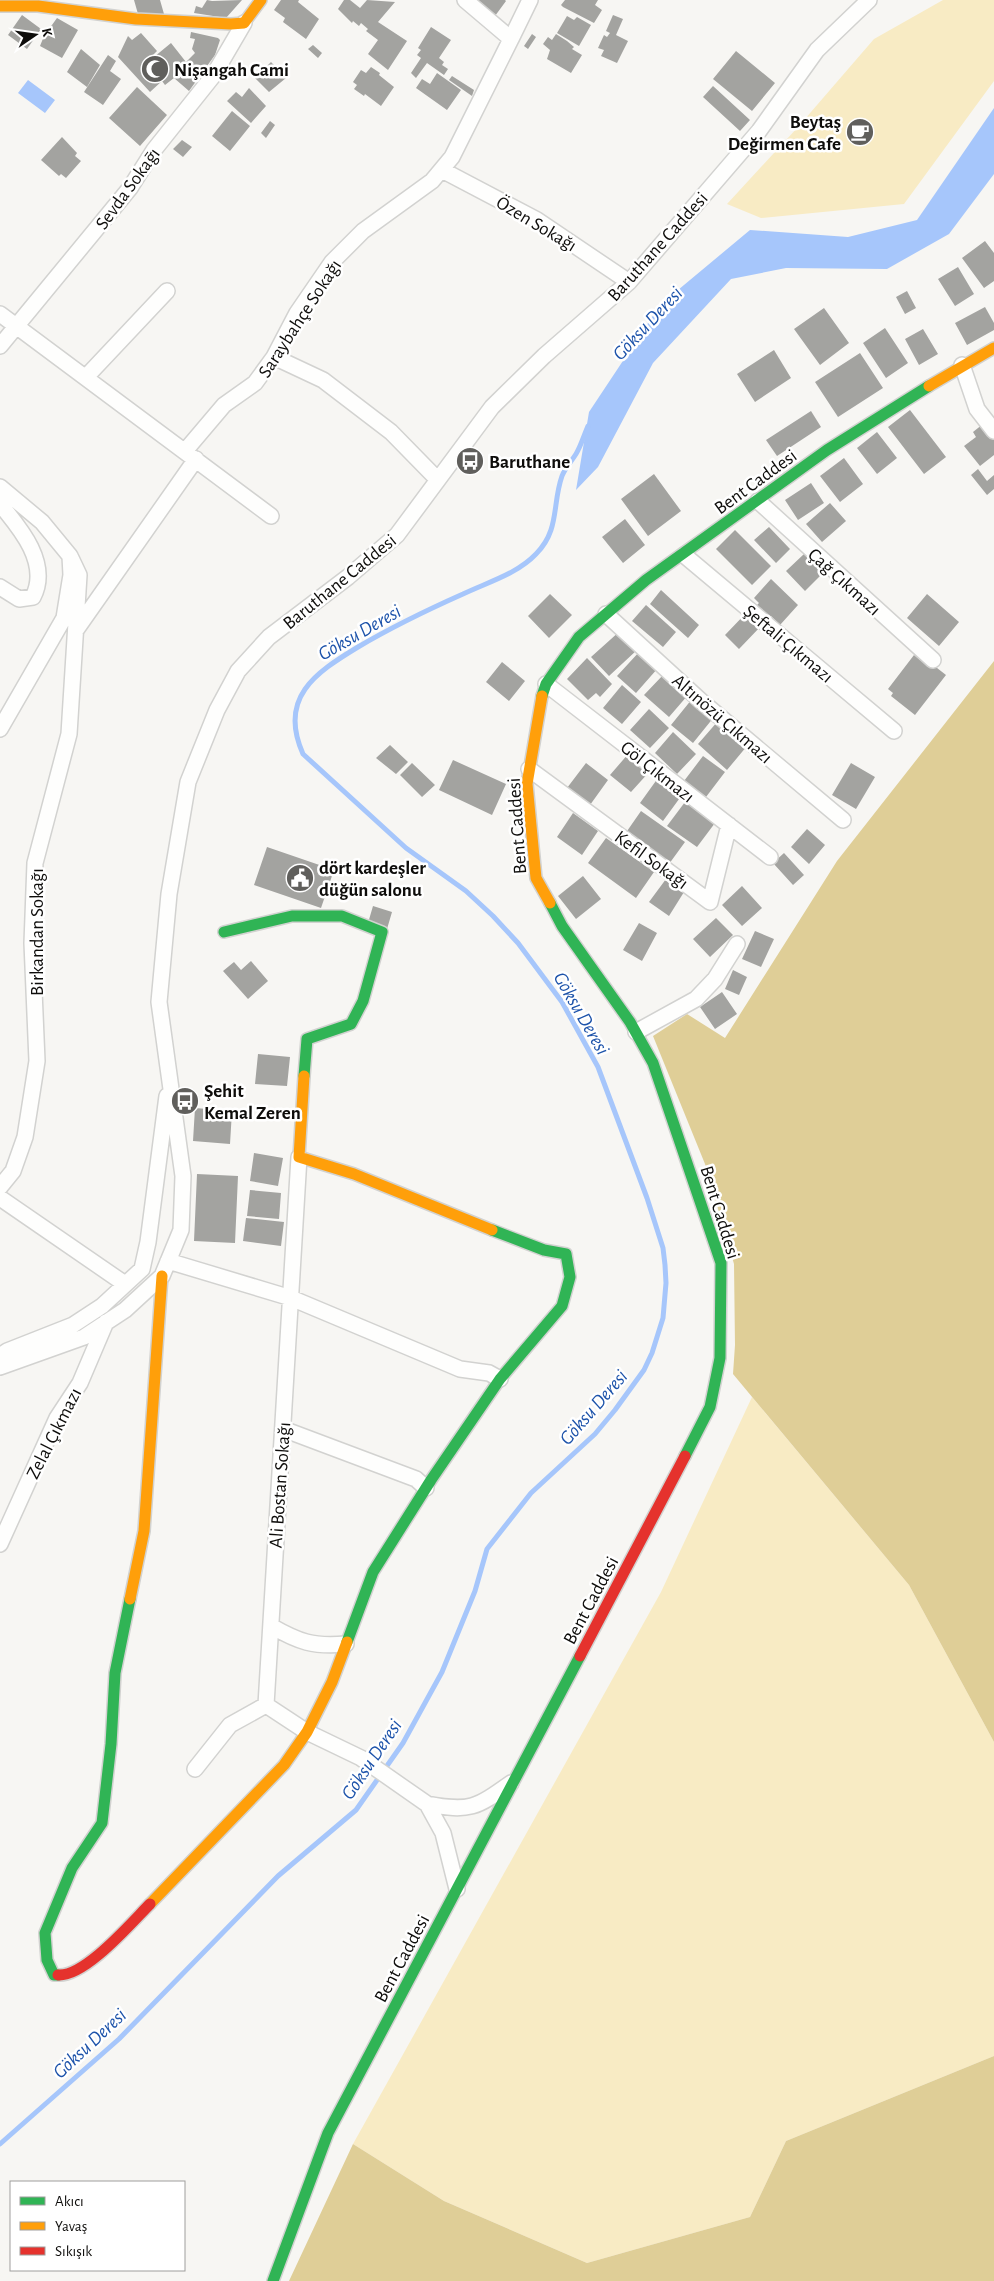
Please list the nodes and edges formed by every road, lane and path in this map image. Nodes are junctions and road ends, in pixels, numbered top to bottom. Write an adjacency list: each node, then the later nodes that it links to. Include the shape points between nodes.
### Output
1 (261, 0): 6 (street)
2 (465, 0): 7 (street)
3 (530, 0): 7 (street, Saraybahçe Sokağı)
4 (869, 0): 9 (street, Baruthane Caddesi, via 816,50 760,131)
5 (0, 6): 6 (street, via 38,6 136,19)
6 (244, 23): 12 (street, Sevda Sokaḡı, via 213,76 154,150 130,188)
7 (511, 39): 8 (street, Saraybahçe Sokağı, via 452,157)
8 (442, 170): 9 (street, Özen Sokağı, via 538,220); 15 (street, Saraybahçe Sokağı, via 409,200 363,231 332,262 297,314)
9 (629, 282): 20 (street, Baruthane Caddesi, via 544,356 492,407)
10 (167, 291): 17 (street)
11 (0, 314): 12 (street)
12 (17, 326): 13 (street, Sevda Sokaḡı); 17 (street)
13 (0, 346)
14 (994, 348): 16 (street, Bent Caddesi)
15 (274, 357): 19 (street, Saraybahçe Sokağı, via 255,384 224,405); 20 (street, via 323,380 391,432)
16 (962, 365): 18 (street, via 977,409); 22 (street, Bent Caddesi, via 827,450)
17 (86, 377): 19 (street)
18 (994, 431)
19 (190, 455): 24 (street); 29 (street, Saraybahçe Sokağı)
20 (438, 480): 41 (street, Baruthane Caddesi, via 398,535 269,637 238,670 217,710 188,782 168,894 159,1002)
21 (0, 487): 26 (street, via 42,522)
22 (758, 502): 25 (street, Bent Caddesi); 30 (street, Çağ Çıkmazı)
23 (0, 504): 27 (street, via 31,549 39,568 38,588 33,597 19,599)
24 (271, 516)
25 (684, 555): 28 (street, Bent Caddesi, via 646,580); 33 (street, Şeftali Çıkmazı)
26 (70, 556): 29 (street, Birkandan Sokağı, via 79,575); 32 (street, via 71,575 64,618)
27 (0, 587)
28 (606, 614): 31 (street, Bent Caddesi, via 579,637); 35 (street, Altınözü Çıkmazı, via 702,701)
29 (76, 630): 43 (street, Birkandan Sokağı, via 69,734 35,863 32,943 37,1062 25,1137 14,1171)
30 (933, 660)
31 (546, 684): 34 (street, Bent Caddesi, via 539,707); 36 (street, Göl Çıkmazı)
32 (0, 729)
33 (894, 731)
34 (530, 769): 36 (street, Kefil Sokağı, via 710,902); 40 (street, Bent Caddesi, via 527,784 536,878 562,926)
35 (843, 820)
36 (729, 825): 37 (street, Göl Çıkmazı)
37 (770, 857)
38 (224, 932): 42 (street, via 292,916 342,916 382,932 363,1001 352,1024 307,1039)
39 (737, 944): 40 (street, via 715,979 696,998)
40 (636, 1032): 61 (street, Bent Caddesi, via 653,1063 721,1263 720,1358 710,1407)
41 (169, 1072): 45 (street, via 183,1176 181,1230); 47 (street, via 148,1242 142,1269)
42 (299, 1157): 48 (street, Ali Bostan Sokağı); 52 (street, via 354,1174 544,1250 566,1254 570,1277 562,1306)
43 (0, 1187)
44 (0, 1198): 47 (street)
45 (168, 1261): 46 (street); 48 (street)
46 (162, 1276): 49 (street, via 125,1310); 59 (street, via 144,1531 115,1673 102,1823 72,1868 45,1932 48,1960 54,1975 68,1976 103,1952 284,1766)
47 (125, 1284): 50 (street, via 102,1306 73,1326)
48 (291, 1298): 52 (street, via 460,1369 489,1373); 53 (street, Ali Bostan Sokağı)
49 (106, 1322): 51 (street, via 84,1337); 55 (street, Zelal Çıkmazı, via 80,1383 57,1418)
50 (0, 1356)
51 (0, 1368)
52 (500, 1379): 54 (street)
53 (283, 1428): 54 (street, via 416,1479); 56 (street, Ali Bostan Sokağı)
54 (426, 1488): 57 (street, via 373,1572)
55 (0, 1544)
56 (271, 1626): 57 (street, via 300,1642 329,1646); 58 (street, Ali Bostan Sokağı)
57 (346, 1644): 59 (street, via 332,1682)
58 (266, 1705): 59 (street); 60 (street, via 230,1725)
59 (307, 1732): 62 (street, via 361,1758)
60 (195, 1769)
61 (514, 1780): 62 (street, via 473,1806 454,1809); 63 (street, Bent Caddesi)
62 (427, 1804): 63 (street, via 443,1833)
63 (457, 1889): 64 (street, Bent Caddesi, via 328,2133)
64 (273, 2281)

